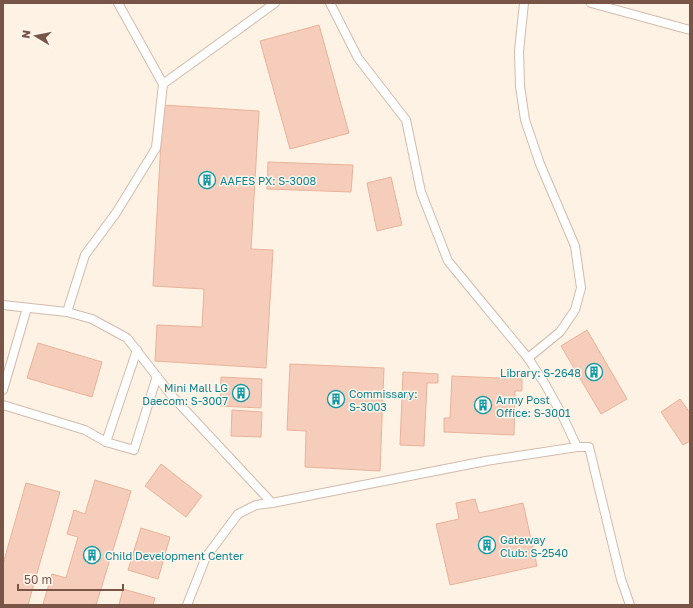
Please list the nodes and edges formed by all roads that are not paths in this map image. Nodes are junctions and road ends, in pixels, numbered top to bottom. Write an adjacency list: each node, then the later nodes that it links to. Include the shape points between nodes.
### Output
1 (118, 3): 7 (lane)
2 (276, 3): 7 (lane)
3 (330, 3): 12 (lane, via 358,58 406,120 421,192 448,261)
4 (524, 3): 12 (lane, via 519,51 520,86 525,120 540,164 575,246 580,288 575,310 560,332)
5 (592, 3): 6 (lane)
6 (690, 30)
7 (163, 84): 10 (lane, via 156,148 116,213 85,256)
8 (3, 305): 9 (lane)
9 (26, 308): 10 (lane); 14 (lane)
10 (67, 312): 11 (lane, via 92,319 127,338)
11 (137, 350): 13 (lane); 16 (lane)
12 (528, 358): 17 (lane, via 545,384)
13 (157, 376): 16 (lane, via 134,450); 18 (lane, via 172,396)
14 (3, 390)
15 (3, 405): 16 (lane, via 85,430)
16 (106, 442)
17 (577, 447): 18 (lane, via 486,461); 20 (lane, via 589,447 621,579)
18 (272, 503): 19 (lane, via 256,504 238,514 206,556)
19 (187, 605)
20 (630, 605)

